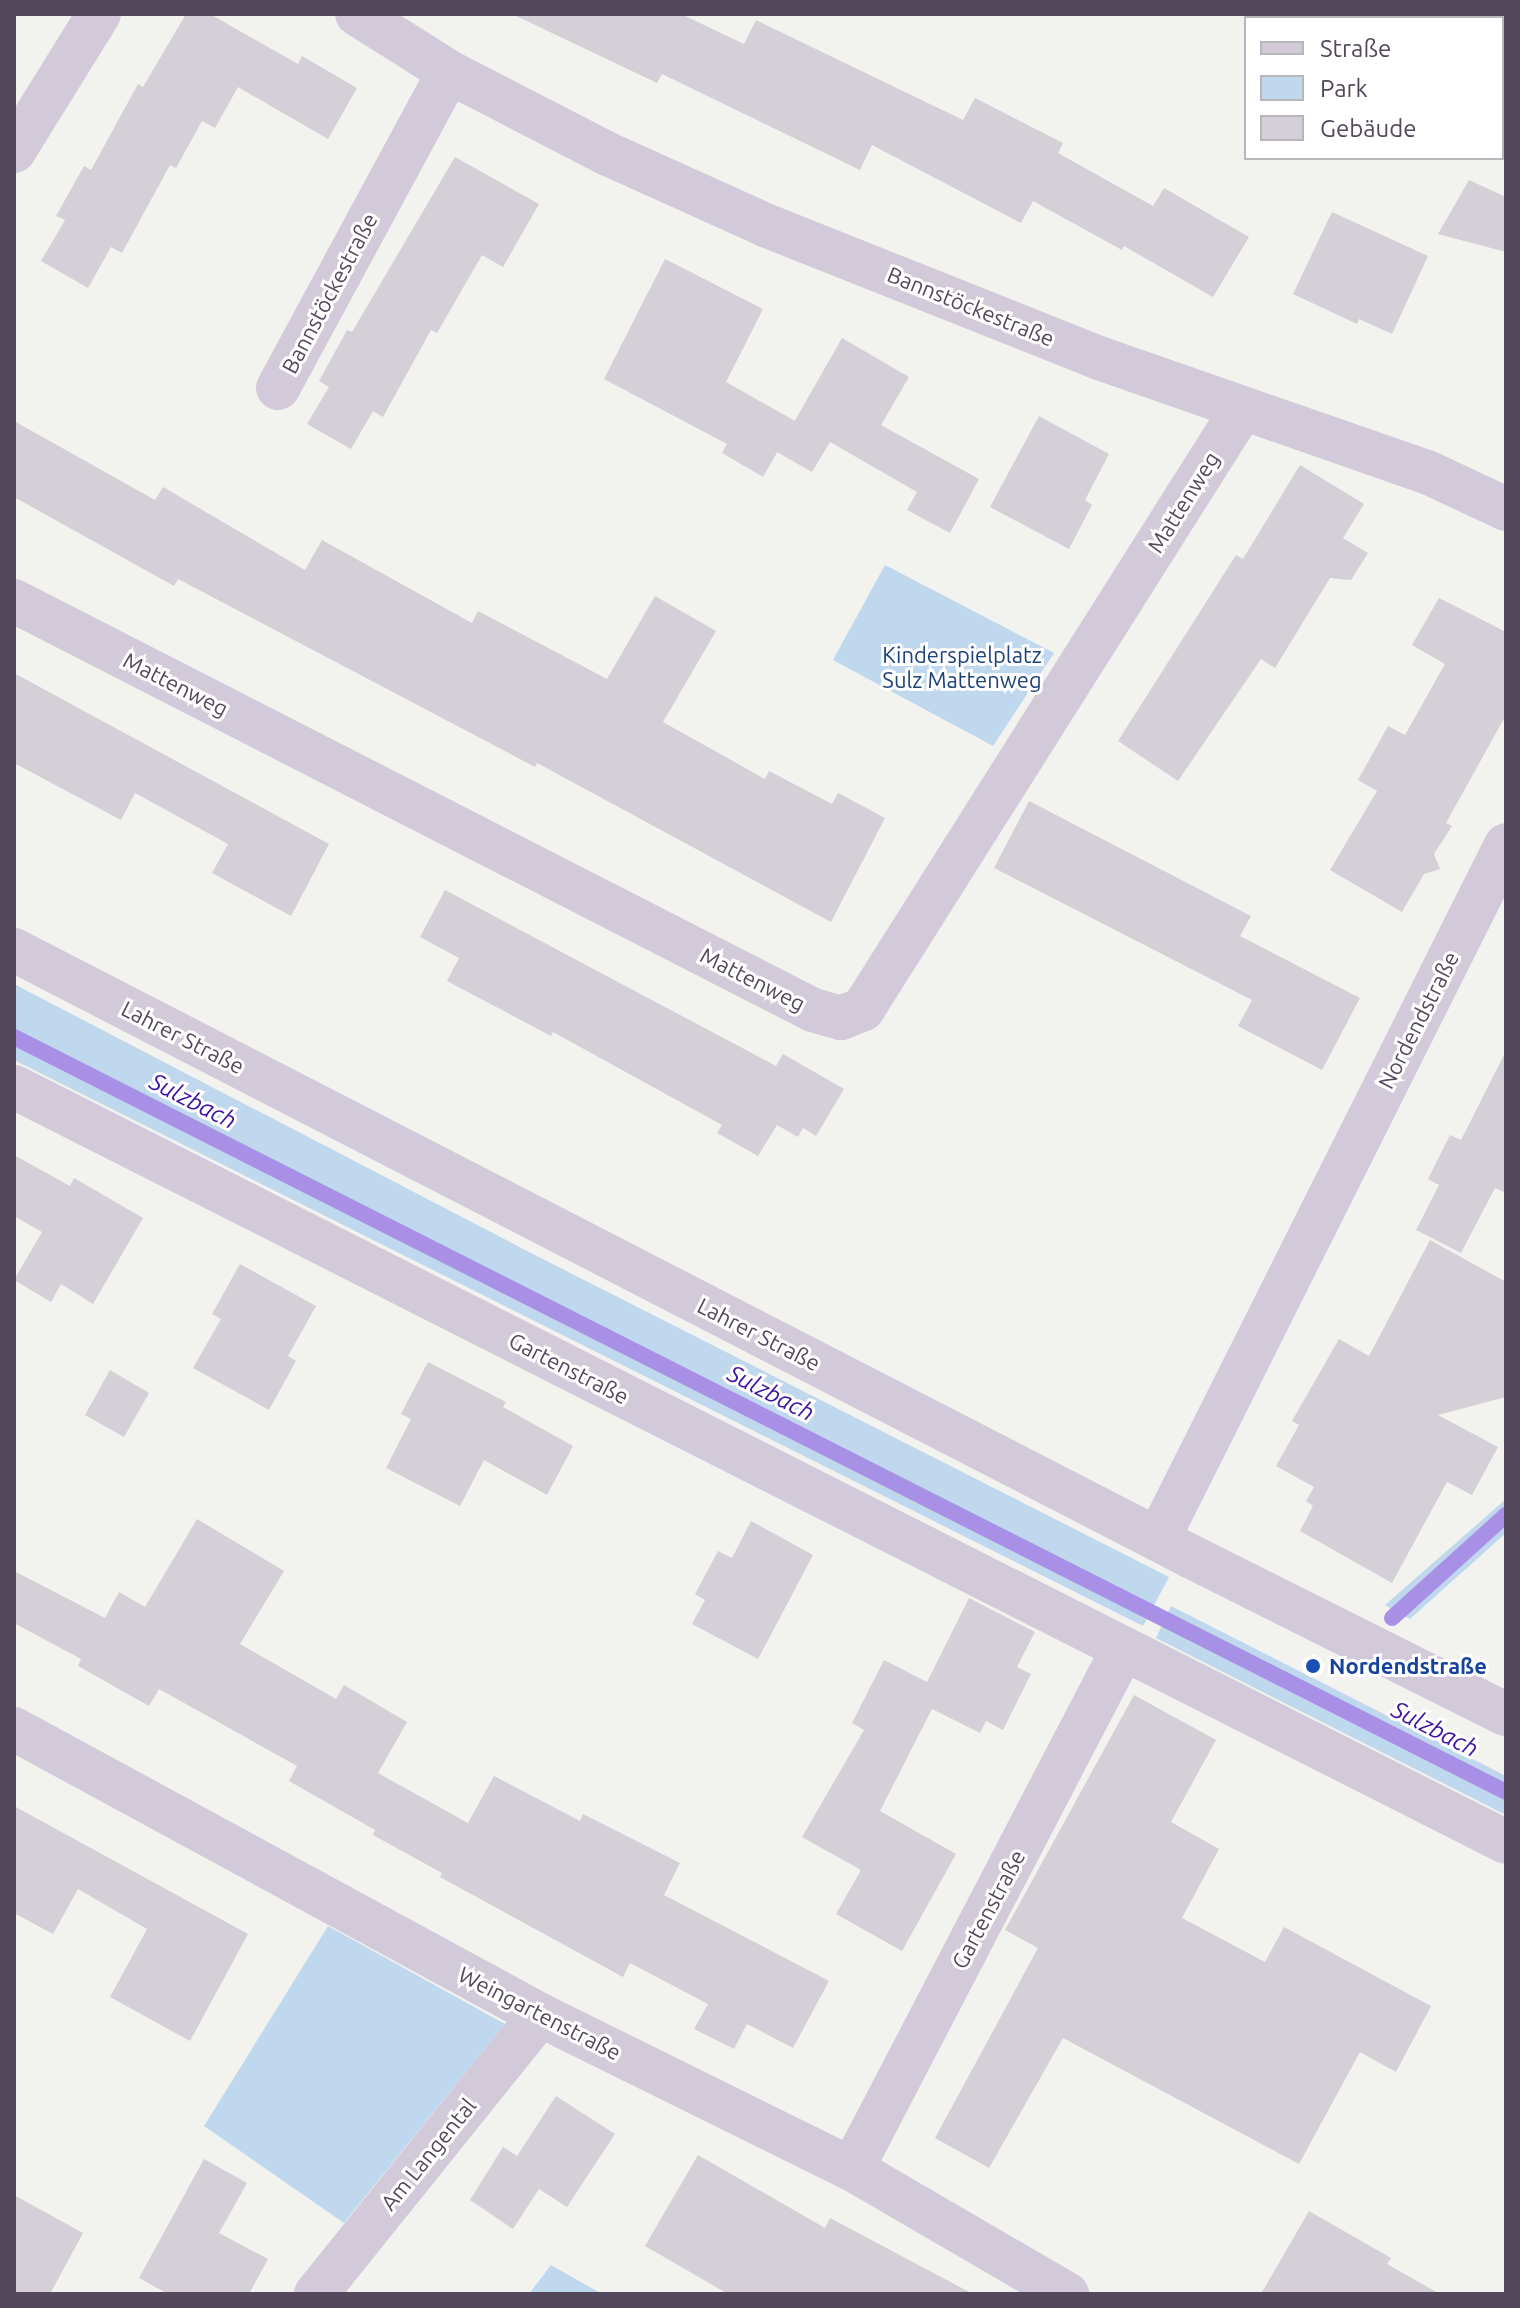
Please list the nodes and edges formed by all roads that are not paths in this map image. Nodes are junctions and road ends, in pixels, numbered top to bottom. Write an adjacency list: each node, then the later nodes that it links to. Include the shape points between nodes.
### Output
1 (99, 14): 4 (street)
2 (357, 14): 3 (street, Bannstöckestraße)
3 (449, 72): 5 (street, Bannstöckestraße); 6 (street, Bannstöckestraße, via 608,154 765,225)
4 (14, 151)
5 (278, 388)
6 (1242, 409): 7 (street, Bannstöckestraße, via 1427,472); 8 (street, Mattenweg, via 863,1009 841,1018 813,1010)
7 (1506, 509)
8 (14, 601)
9 (1506, 845): 12 (street, Nordendstraße)
10 (14, 950): 12 (street, Lahrer Straße)
11 (14, 1087): 13 (street, Gartenstraße)
12 (1158, 1539): 14 (street, Lahrer Straße)
13 (1123, 1649): 16 (street, Gartenstraße); 18 (street, Gartenstraße)
14 (1506, 1714)
15 (14, 1729): 17 (street, Weingartenstraße)
16 (1506, 1842)
17 (540, 2015): 18 (street, Weingartenstraße); 19 (street, Am Langental)
18 (852, 2169): 20 (street, Weingartenstraße)
19 (316, 2294)
20 (1067, 2294)

